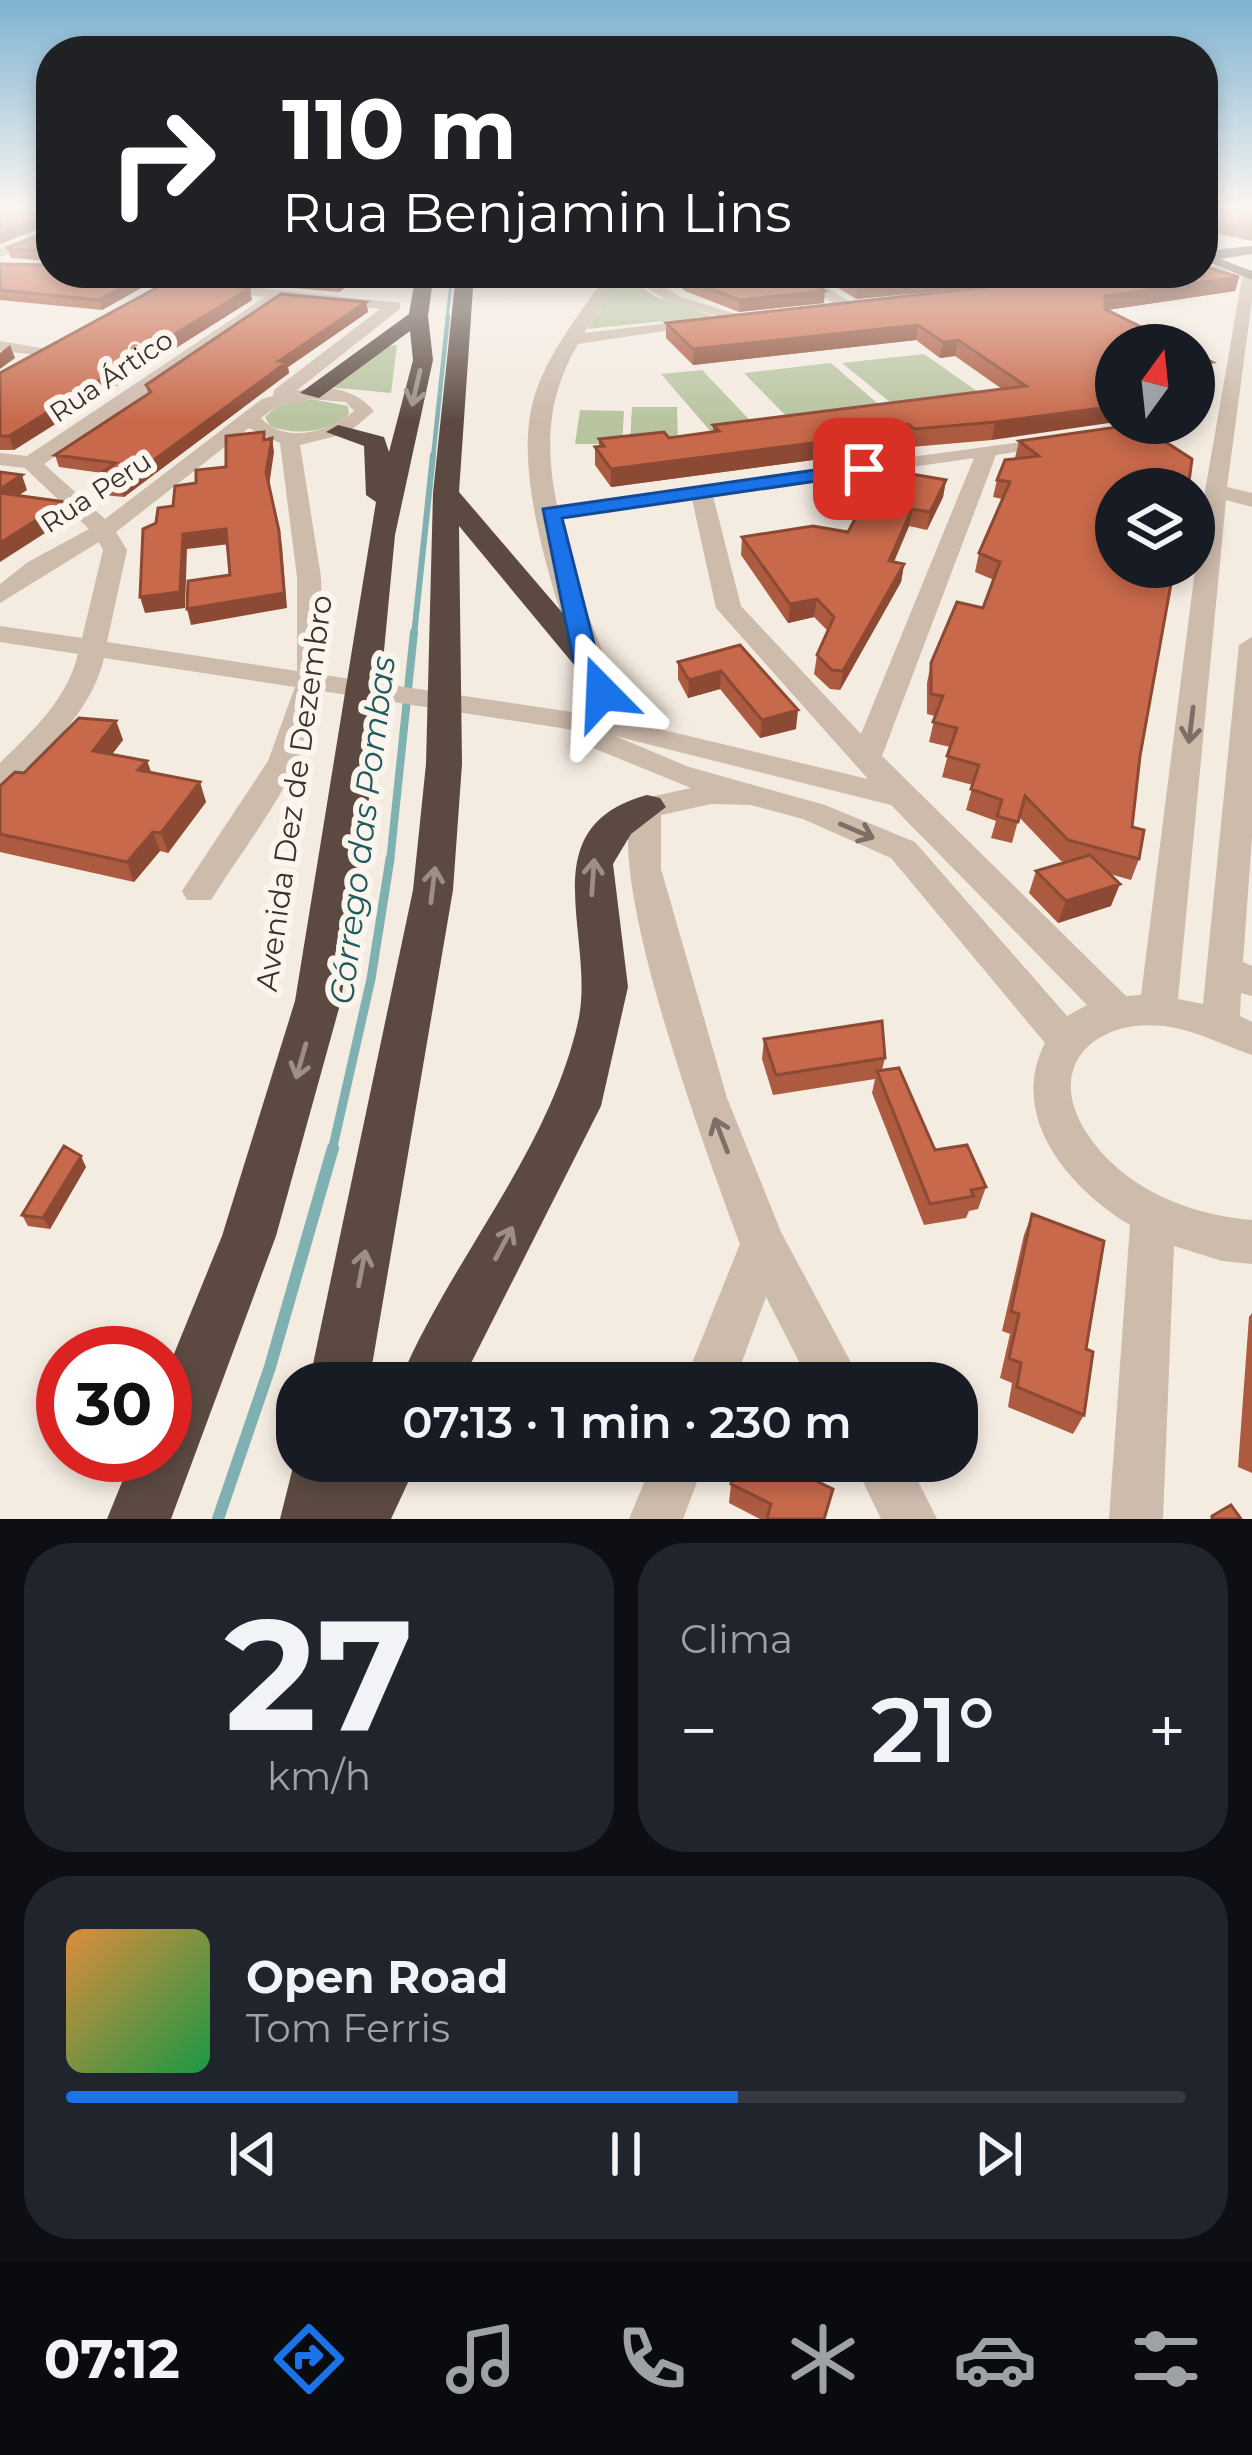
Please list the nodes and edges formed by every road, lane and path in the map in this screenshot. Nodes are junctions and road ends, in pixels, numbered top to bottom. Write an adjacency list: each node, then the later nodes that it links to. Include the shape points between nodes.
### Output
1 (1244, 279): 15 (street)
2 (162, 288): 10 (street)
3 (226, 288): 9 (street)
4 (416, 288): 13 (highway, Avenida Dez de Dezembro)
5 (463, 288): 34 (highway)
6 (606, 288): 18 (street)
7 (655, 288): 17 (street)
8 (819, 288): 12 (street)
9 (281, 293): 13 (street); 31 (street, Rua Ártico)
10 (130, 305)
11 (874, 306): 12 (street)
12 (851, 308): 14 (street)
13 (404, 309): 23 (highway); 38 (highway, Avenida Dez de Dezembro, one-way to 38, via 422,360)
14 (830, 310)
15 (1246, 316): 24 (street)
16 (766, 317): 17 (street)
17 (746, 319): 18 (street)
18 (574, 338): 36 (street, via 540,409 538,456)
19 (70, 340): 21 (street)
20 (0, 346): 21 (street)
21 (50, 351): 22 (street)
22 (17, 370)
23 (309, 384): 25 (street, via 269,403); 26 (street, via 361,402 360,418)
24 (1240, 419): 32 (street)
25 (255, 425): 28 (street); 37 (street, Rua Peru)
26 (338, 431): 28 (street); 38 (highway, via 376,442)
27 (1095, 436): 29 (street)
28 (289, 438): 54 (street, via 313,641 304,712)
29 (987, 451): 33 (street); 49 (street)
30 (0, 459): 31 (street)
31 (31, 463): 37 (street)
32 (1216, 491): 35 (street); 44 (street)
33 (700, 492): 36 (street); 49 (street, via 729,608)
34 (446, 493): 45 (highway); 63 (highway, one-way to 34, via 433,890 444,764)
35 (1252, 500)
36 (550, 513): 45 (street)
37 (104, 530): 40 (street, Rua Peru); 43 (street, via 115,550)
38 (381, 535): 67 (highway, Avenida Dez de Dezembro, one-way to 67, via 318,1001 249,1236)
39 (0, 561): 40 (street)
40 (36, 566): 41 (street, Rua Peru)
41 (0, 596)
42 (0, 634): 43 (street)
43 (93, 650): 47 (street); 50 (street, via 62,716)
44 (1199, 658): 46 (street); 56 (street, one-way to 56)
45 (586, 659): 48 (street)
46 (1251, 662): 55 (street)
47 (553, 719): 48 (street); 51 (street)
48 (618, 728): 52 (street)
49 (867, 756): 52 (street)
50 (0, 781)
51 (746, 796): 53 (street); 59 (street, one-way to 59, via 814,812 903,850)
52 (911, 806): 57 (street)
53 (647, 807): 62 (street, one-way to 53, via 707,1098 664,946 644,869); 64 (highway, one-way to 53, via 576,1106 606,984 588,887 596,850 622,820)
54 (199, 891)
55 (1238, 976): 58 (street)
56 (1158, 1008): 57 (street); 58 (street)
57 (1117, 1011): 59 (street)
58 (1236, 1031)
59 (1067, 1042): 60 (street, via 1052,1085 1061,1122 1084,1161)
60 (1137, 1207): 61 (street, via 1225,1243); 78 (street)
61 (1252, 1242)
62 (764, 1244): 65 (street); 66 (street)
63 (343, 1362)
64 (440, 1362)
65 (717, 1362)
66 (826, 1362)
67 (192, 1384)
68 (154, 1482): 73 (highway, Avenida Dez de Dezembro)
69 (320, 1482): 74 (highway)
70 (376, 1482): 75 (highway)
71 (671, 1482): 76 (street)
72 (890, 1482): 77 (street)
73 (139, 1519)
74 (312, 1519)
75 (356, 1519)
76 (656, 1519)
77 (910, 1519)
78 (1136, 1519)

